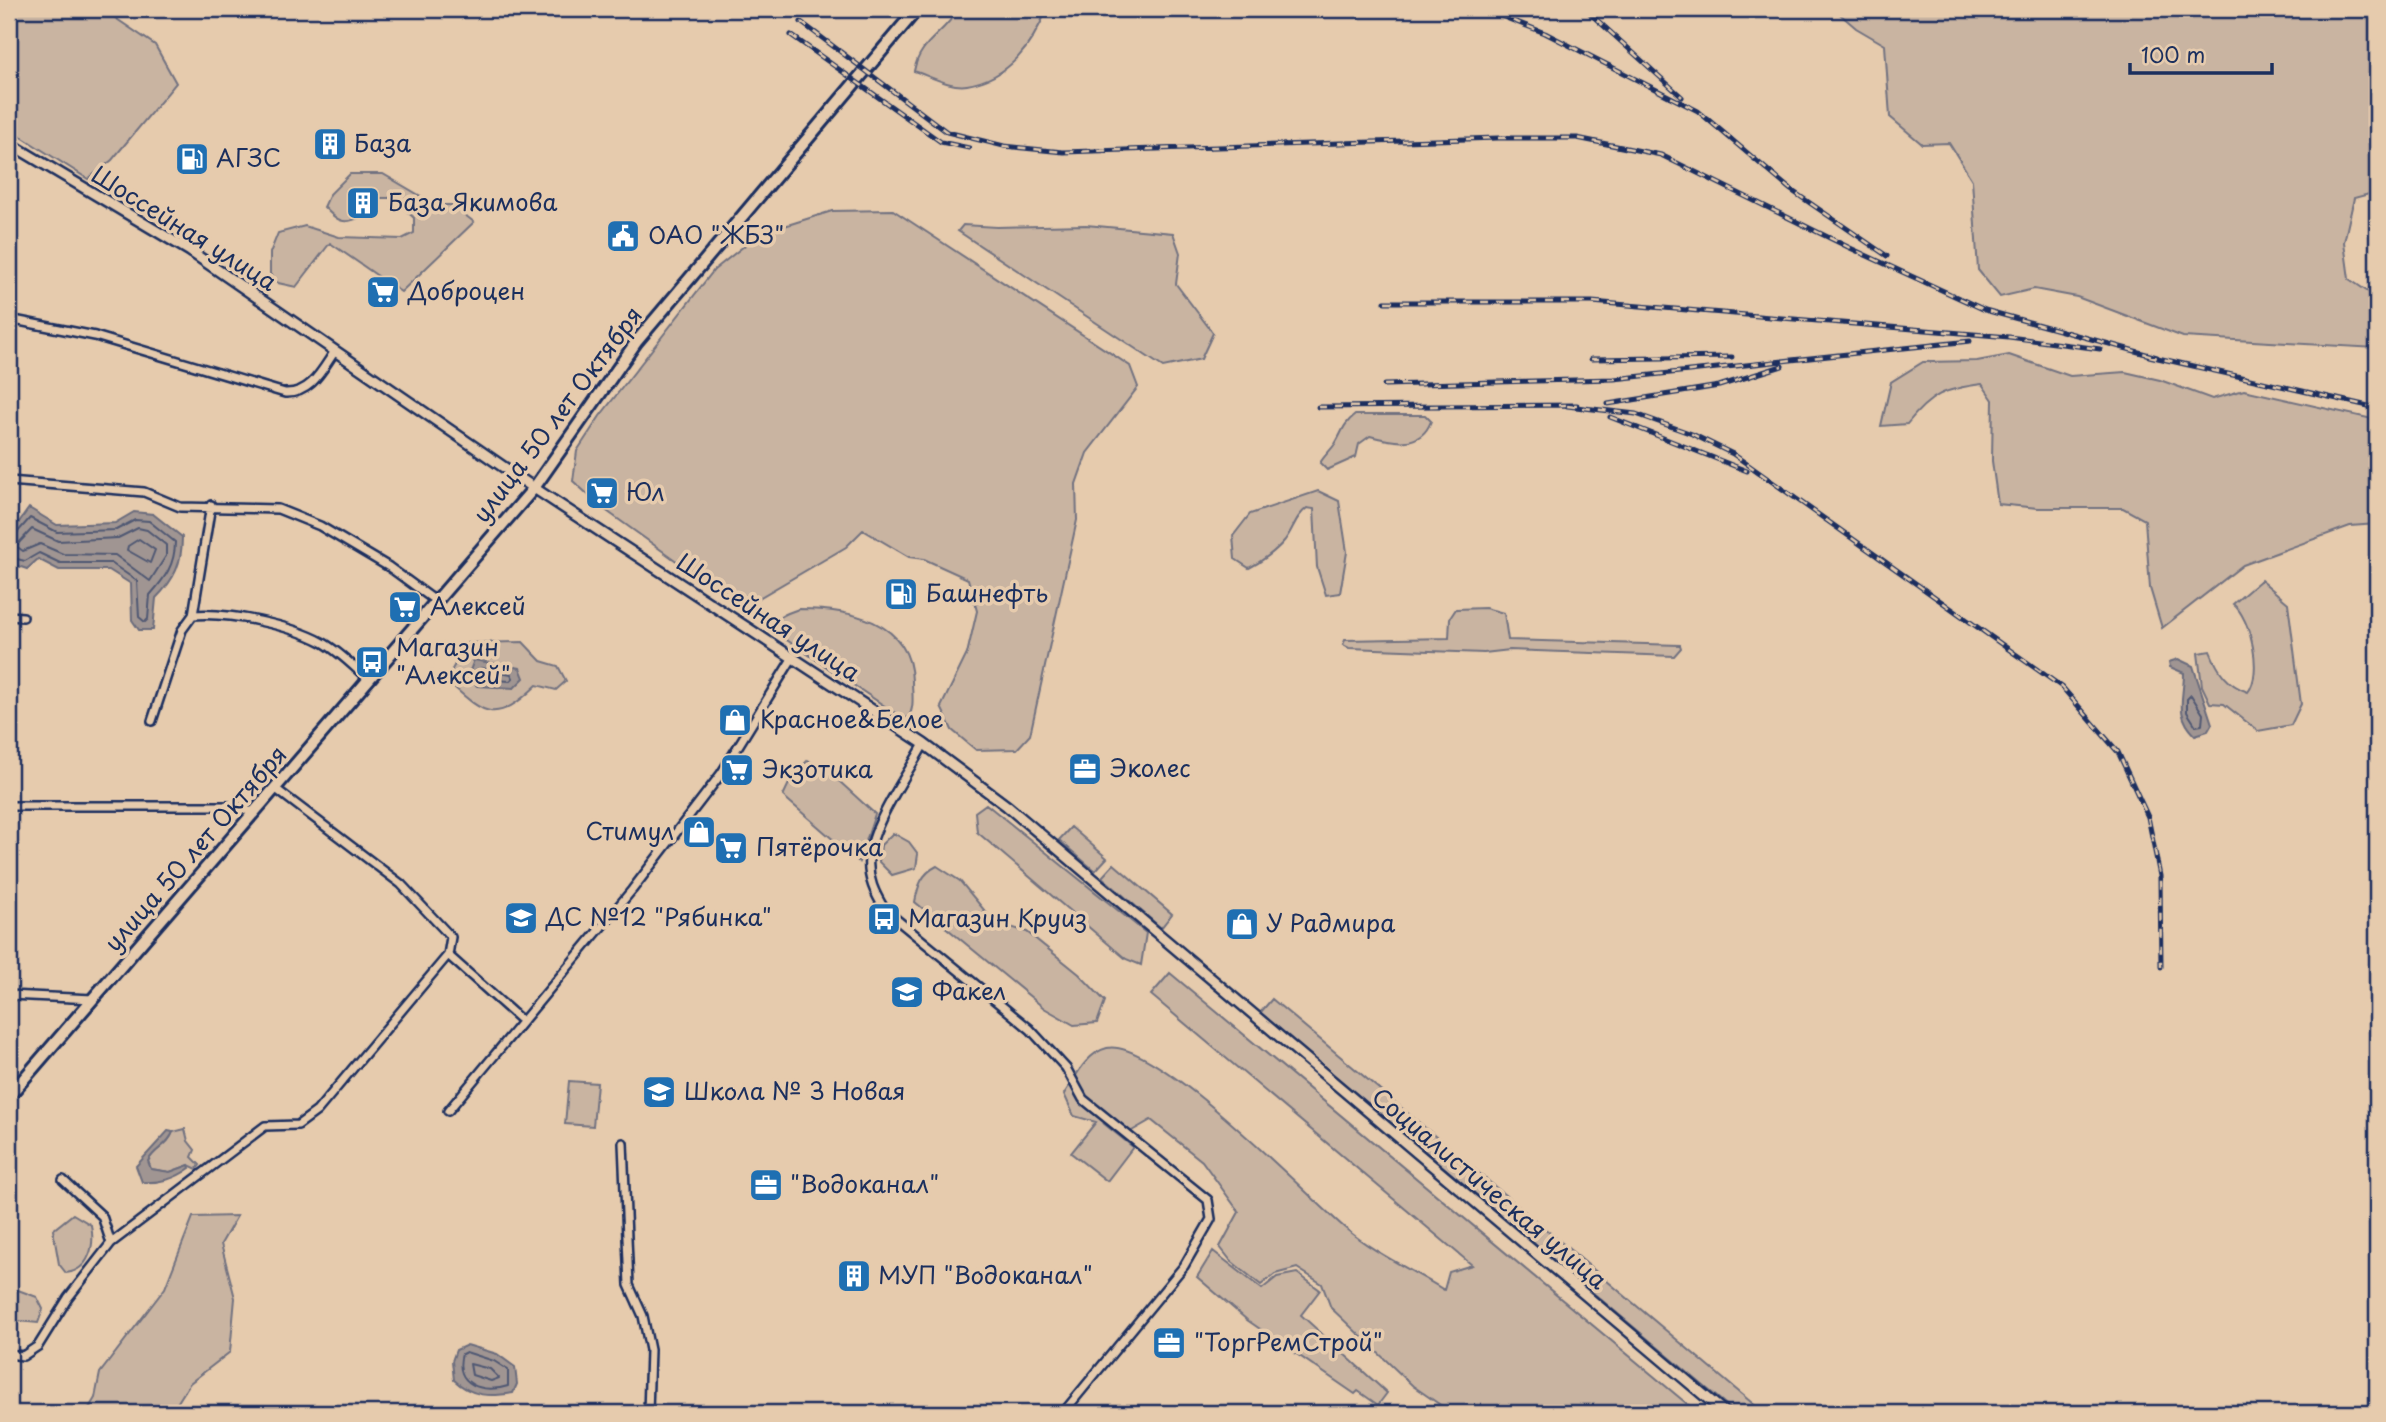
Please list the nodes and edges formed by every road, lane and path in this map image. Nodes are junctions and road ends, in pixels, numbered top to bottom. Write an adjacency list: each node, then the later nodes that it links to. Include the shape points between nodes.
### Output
1 (917, 9): 6 (main road, улица 50 лет Октября, via 637,341)
2 (9, 143): 4 (street, Шоссейная улица, via 190,251)
3 (9, 319): 4 (street, via 95,336 285,393 306,388)
4 (335, 351): 6 (street, Шоссейная улица)
5 (9, 481): 7 (street, via 144,492 180,507)
6 (534, 488): 8 (main road, улица 50 лет Октября); 12 (street, Шоссейная улица)
7 (211, 505): 8 (street, via 254,506 299,515 389,567); 9 (street)
8 (437, 602): 13 (main road, улица 50 лет Октября)
9 (193, 615): 13 (street, via 234,618 303,633 324,643); 14 (street, via 182,630)
10 (9, 616): 11 (street)
11 (23, 617)
12 (793, 657): 15 (street, Шоссейная улица); 23 (street, via 721,774)
13 (369, 680): 16 (main road, улица 50 лет Октября)
14 (152, 721)
15 (924, 744): 20 (street, Шоссейная улица, via 1007,806); 31 (street, via 877,831 869,858 872,889 880,902 1030,1029 1066,1068 1083,1098 1208,1200 1211,1219 1184,1266)
16 (276, 789): 18 (main road, улица 50 лет Октября); 19 (street, via 401,884 451,937)
17 (9, 806): 18 (street, via 226,806)
18 (256, 813): 22 (main road, улица 50 лет Октября)
19 (448, 955): 23 (street); 28 (street, via 317,1111 299,1125 265,1125)
20 (1228, 994): 32 (street, Социалистическая улица)
21 (9, 995): 22 (street)
22 (93, 999): 24 (main road, улица 50 лет Октября)
23 (522, 1021): 25 (street)
24 (9, 1096)
25 (448, 1111)
26 (623, 1143): 30 (street, via 629,1285 643,1316 650,1350)
27 (63, 1180): 28 (street, via 102,1216)
28 (111, 1243): 29 (street, via 38,1346 23,1356)
29 (9, 1354)
30 (648, 1413)
31 (1063, 1413)
32 (1725, 1413)

